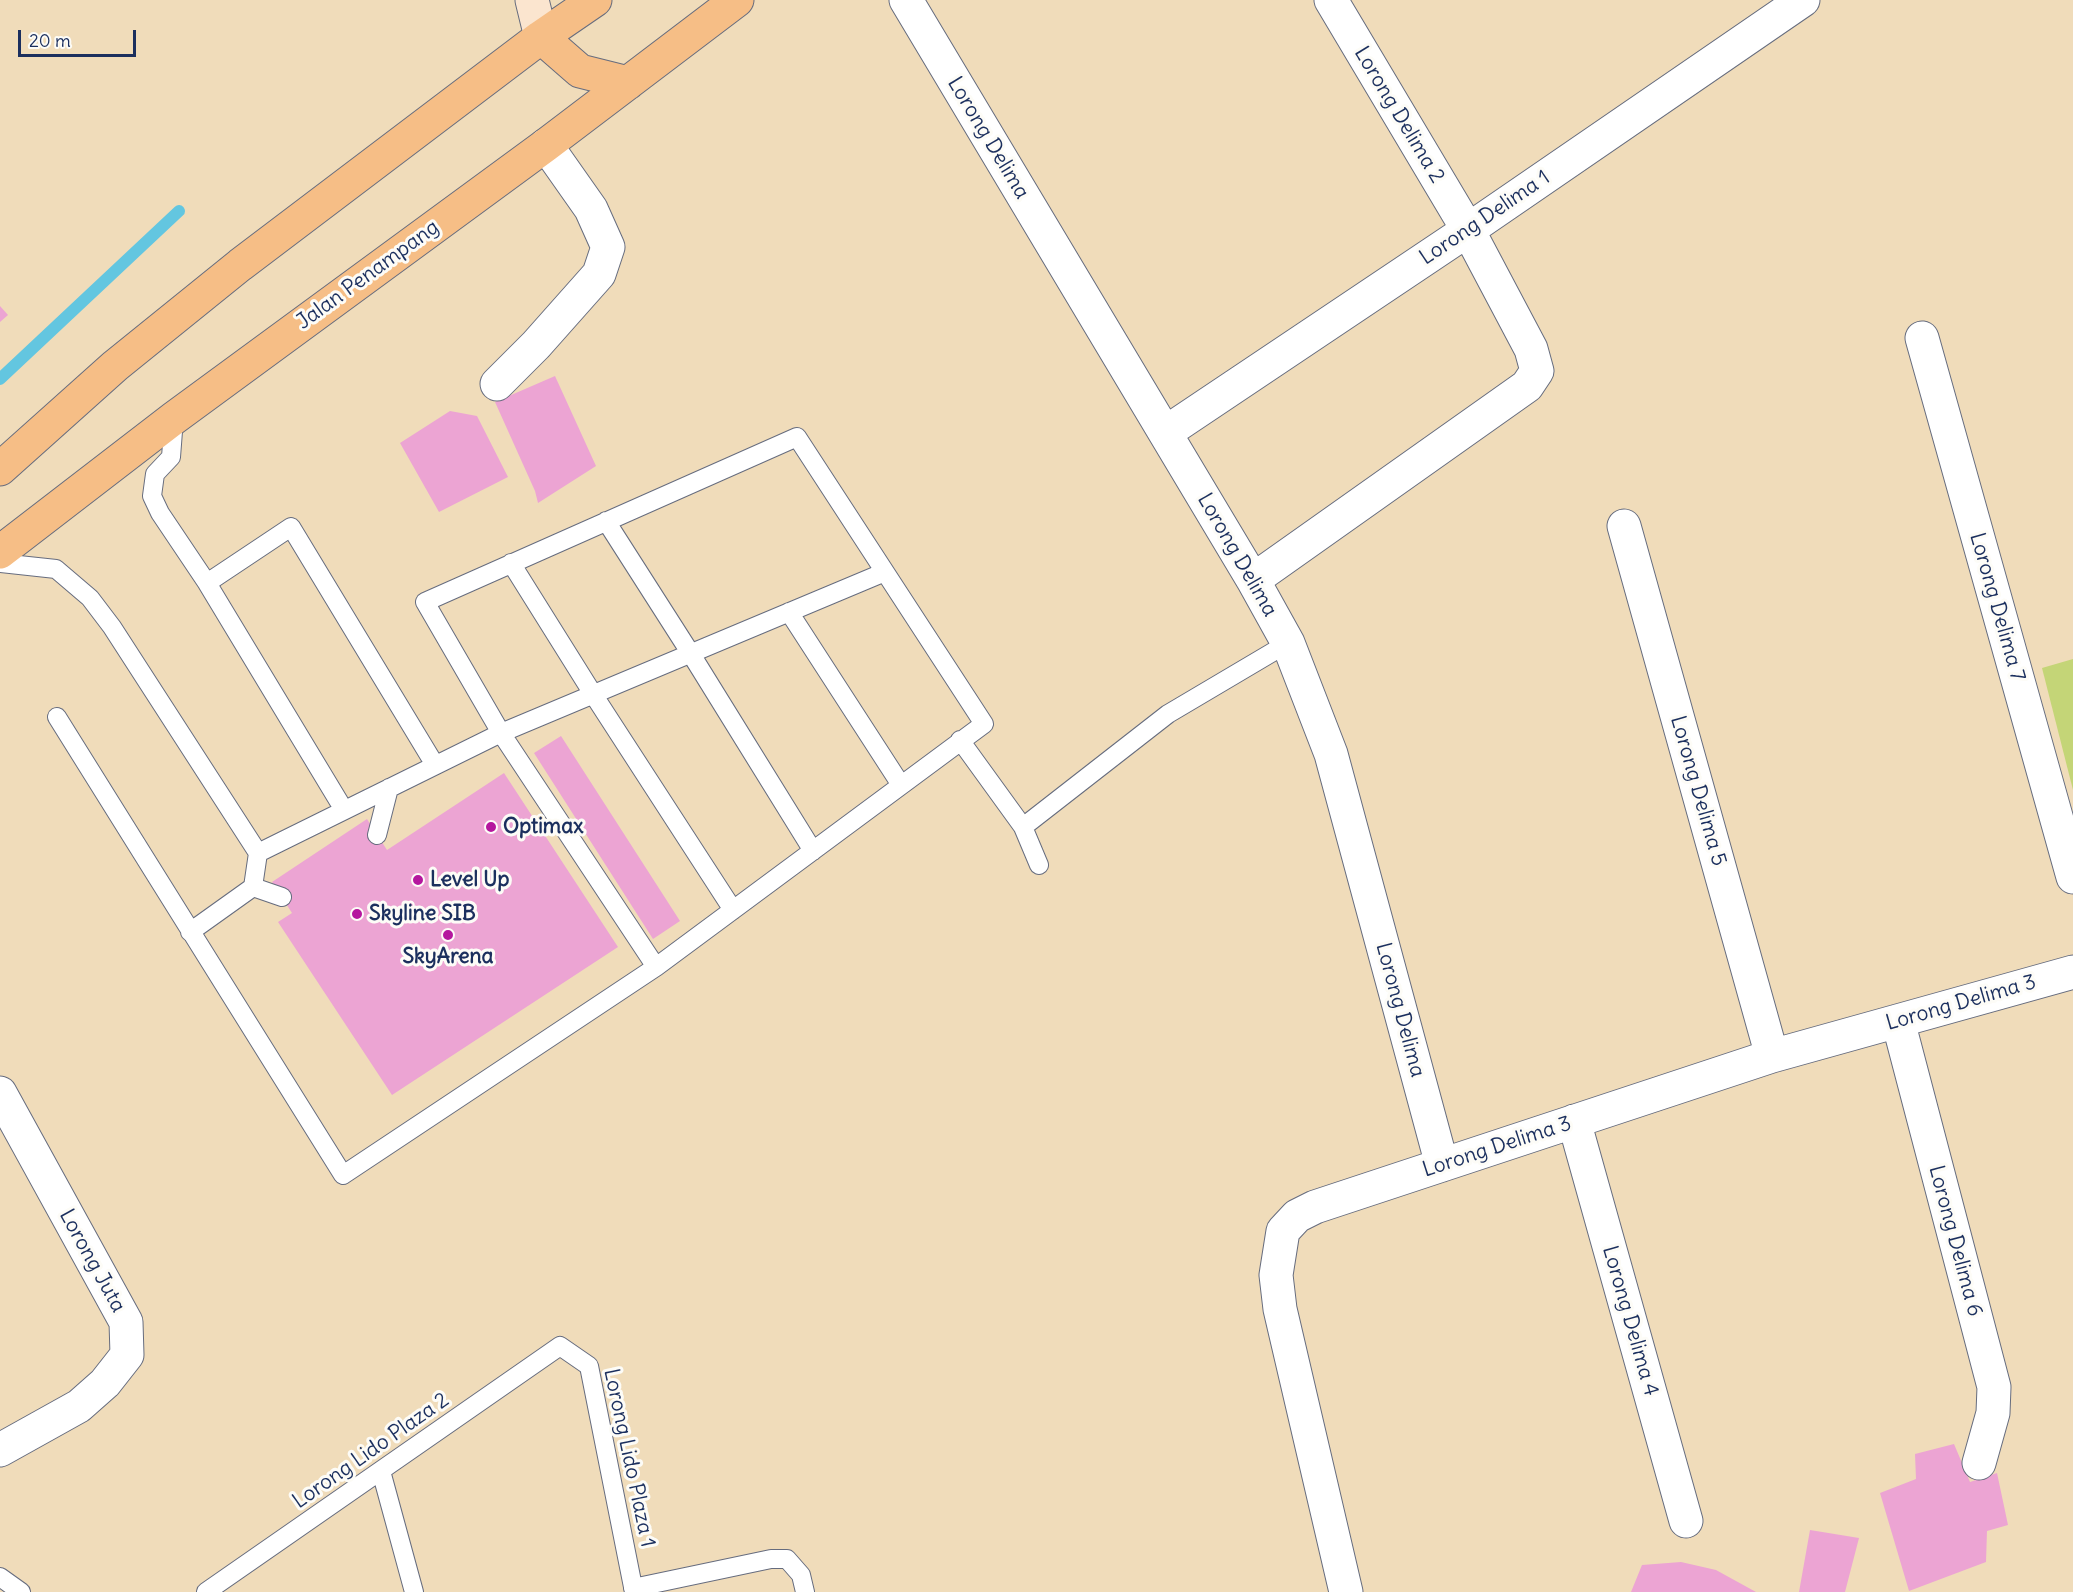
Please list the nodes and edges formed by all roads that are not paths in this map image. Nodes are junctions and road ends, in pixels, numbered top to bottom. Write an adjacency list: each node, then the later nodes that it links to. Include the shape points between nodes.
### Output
1 (532, 0): 7 (main road)
2 (595, 0): 7 (main road)
3 (737, 0): 8 (main road, Jalan Penampang)
4 (906, 0): 14 (street, Lorong Delima)
5 (1331, 0): 10 (street, Lorong Delima 2)
6 (1803, 0): 10 (street, Lorong Delima 1)
7 (541, 37): 8 (main road, via 580,71); 15 (main road, via 240,265 115,366)
8 (628, 83): 9 (main road, Jalan Penampang)
9 (546, 145): 12 (street, via 591,209 609,247 599,274); 13 (main road, Jalan Penampang)
10 (1468, 230): 14 (street, Lorong Delima 1); 22 (street, Lorong Delima 2, via 1531,349 1537,372 1527,386)
11 (1922, 338): 40 (street, Lorong Delima 7)
12 (497, 384)
13 (174, 418): 18 (main road, Jalan Penampang); 23 (lane, via 171,457 155,474 152,496)
14 (1165, 433): 22 (street, Lorong Delima)
15 (0, 469)
16 (606, 522): 20 (lane); 21 (lane, via 797,436); 26 (lane)
17 (1624, 526): 48 (street, Lorong Delima 5)
18 (0, 552)
19 (0, 562): 38 (lane, via 56,569 90,598)
20 (511, 563): 27 (lane); 29 (lane, via 425,602)
21 (885, 572): 24 (lane); 30 (lane, via 984,724)
22 (1253, 580): 25 (street, Lorong Delima)
23 (207, 583): 31 (lane, via 291,527); 34 (lane)
24 (789, 612): 26 (lane); 32 (lane)
25 (1288, 643): 35 (lane, via 1168,714); 51 (street, Lorong Delima, via 1331,754)
26 (691, 654): 27 (lane); 37 (lane)
27 (593, 694): 29 (lane); 43 (lane)
28 (57, 717): 44 (lane)
29 (501, 733): 31 (lane); 45 (lane)
30 (960, 740): 32 (lane); 35 (lane)
31 (435, 765): 33 (lane)
32 (902, 785): 37 (lane)
33 (389, 788): 34 (lane); 36 (lane)
34 (344, 810): 38 (lane)
35 (1023, 827): 39 (lane)
36 (377, 835)
37 (813, 851): 43 (lane)
38 (258, 853): 41 (lane)
39 (1039, 865)
40 (2073, 877)
41 (253, 887): 42 (lane); 44 (lane)
42 (282, 897)
43 (734, 910): 45 (lane)
44 (190, 932): 45 (lane, via 343,1175)
45 (656, 967)
46 (2073, 972): 47 (street, Lorong Delima 3)
47 (1898, 1021): 48 (street, Lorong Delima 3); 54 (street, Lorong Delima 6, via 1994,1387 1993,1413)
48 (1772, 1056): 50 (street, Lorong Delima 3)
49 (0, 1093): 53 (street, Lorong Juta, via 126,1322 127,1355 105,1383 79,1406)
50 (1574, 1121): 51 (street, Lorong Delima 3); 56 (street, Lorong Delima 4)
51 (1442, 1165): 63 (street, Lorong Delima 3, via 1315,1207 1297,1216 1283,1231 1276,1275 1280,1309)
52 (560, 1346): 55 (lane, Lorong Lido Plaza 2); 58 (lane, Lorong Lido Plaza 1, via 589,1366)
53 (0, 1450)
54 (1979, 1462)
55 (381, 1471): 60 (lane, Lorong Lido Plaza 2); 61 (lane)
56 (1686, 1521)
57 (0, 1577): 59 (lane)
58 (634, 1590): 62 (lane, via 771,1559 787,1559 801,1575)
59 (21, 1592)
60 (206, 1592)
61 (414, 1592)
62 (805, 1592)
63 (1346, 1592)

